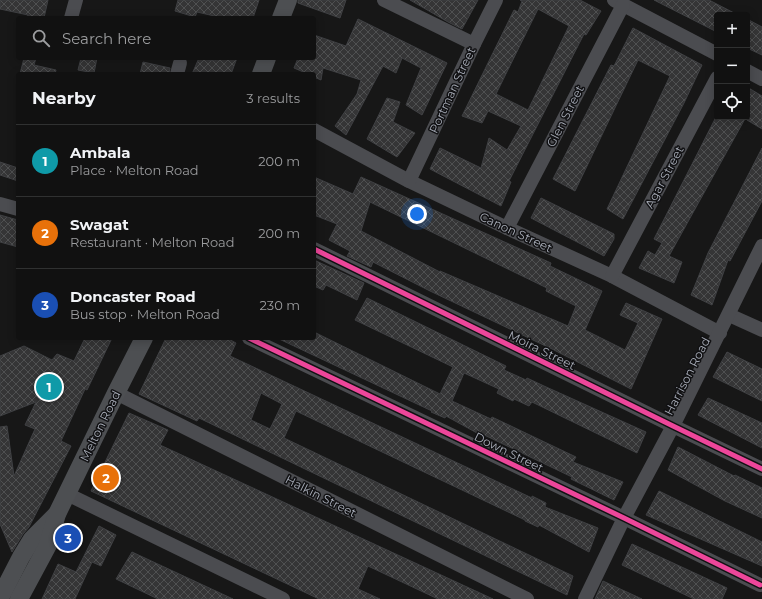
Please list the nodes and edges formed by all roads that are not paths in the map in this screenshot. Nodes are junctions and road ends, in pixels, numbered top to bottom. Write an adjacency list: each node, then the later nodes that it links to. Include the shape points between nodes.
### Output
1 (76, 0): 6 (street)
2 (288, 0): 7 (main road)
3 (384, 0): 8 (street)
4 (496, 0): 8 (street, Portman Street)
5 (618, 2): 9 (street); 19 (street, Glen Street)
6 (72, 16)
7 (282, 16)
8 (474, 44): 16 (street, Portman Street)
9 (714, 52)
10 (266, 60): 11 (main road)
11 (262, 72)
12 (750, 72): 13 (street)
13 (762, 79)
14 (714, 84): 22 (street, Agar Street)
15 (316, 131): 16 (street, Canon Street)
16 (409, 181): 19 (street, Canon Street)
17 (0, 204): 18 (street)
18 (16, 208)
19 (507, 228): 22 (street, Canon Street)
20 (762, 246): 23 (street, Harrison Road)
21 (316, 250): 29 (street, Moira Street)
22 (612, 276): 25 (street, Canon Street)
23 (729, 315): 24 (street); 25 (street, Harrison Road)
24 (762, 330)
25 (720, 333): 29 (street, Harrison Road)
26 (143, 340): 28 (main road, Melton Road)
27 (253, 340): 32 (street, Down Street)
28 (116, 393): 31 (main road, Melton Road); 36 (street, Halkin Street)
29 (673, 426): 30 (street, Moira Street); 32 (street, Harrison Road)
30 (762, 469)
31 (67, 494): 34 (main road, Melton Road, via 57,514 48,545); 35 (street)
32 (624, 518): 33 (street, Down Street); 37 (street, Harrison Road)
33 (760, 585)
34 (8, 595)
35 (283, 599)
36 (527, 599)
37 (585, 599)

